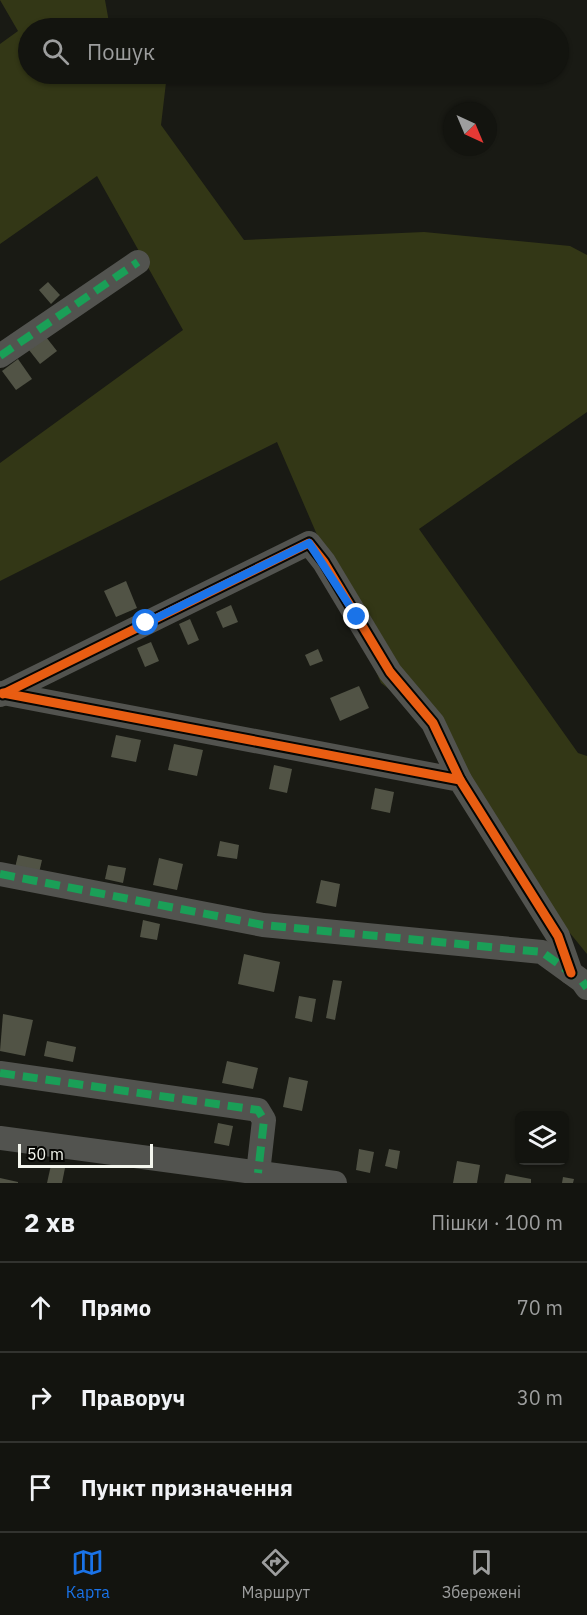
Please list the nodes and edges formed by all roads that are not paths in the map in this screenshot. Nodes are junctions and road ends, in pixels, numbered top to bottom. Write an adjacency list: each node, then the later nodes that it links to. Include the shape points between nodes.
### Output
1 (138, 262): 2 (street)
2 (0, 356)
3 (2, 694): 4 (street); 4 (street, via 309,543 390,672 433,723)
4 (460, 780): 6 (street, via 558,936)
5 (0, 874): 6 (street, via 263,925 542,952)
6 (579, 980)
7 (0, 1073): 9 (street, via 258,1110 264,1120)
8 (0, 1138): 9 (street)
9 (258, 1173): 10 (street)
10 (335, 1183)

